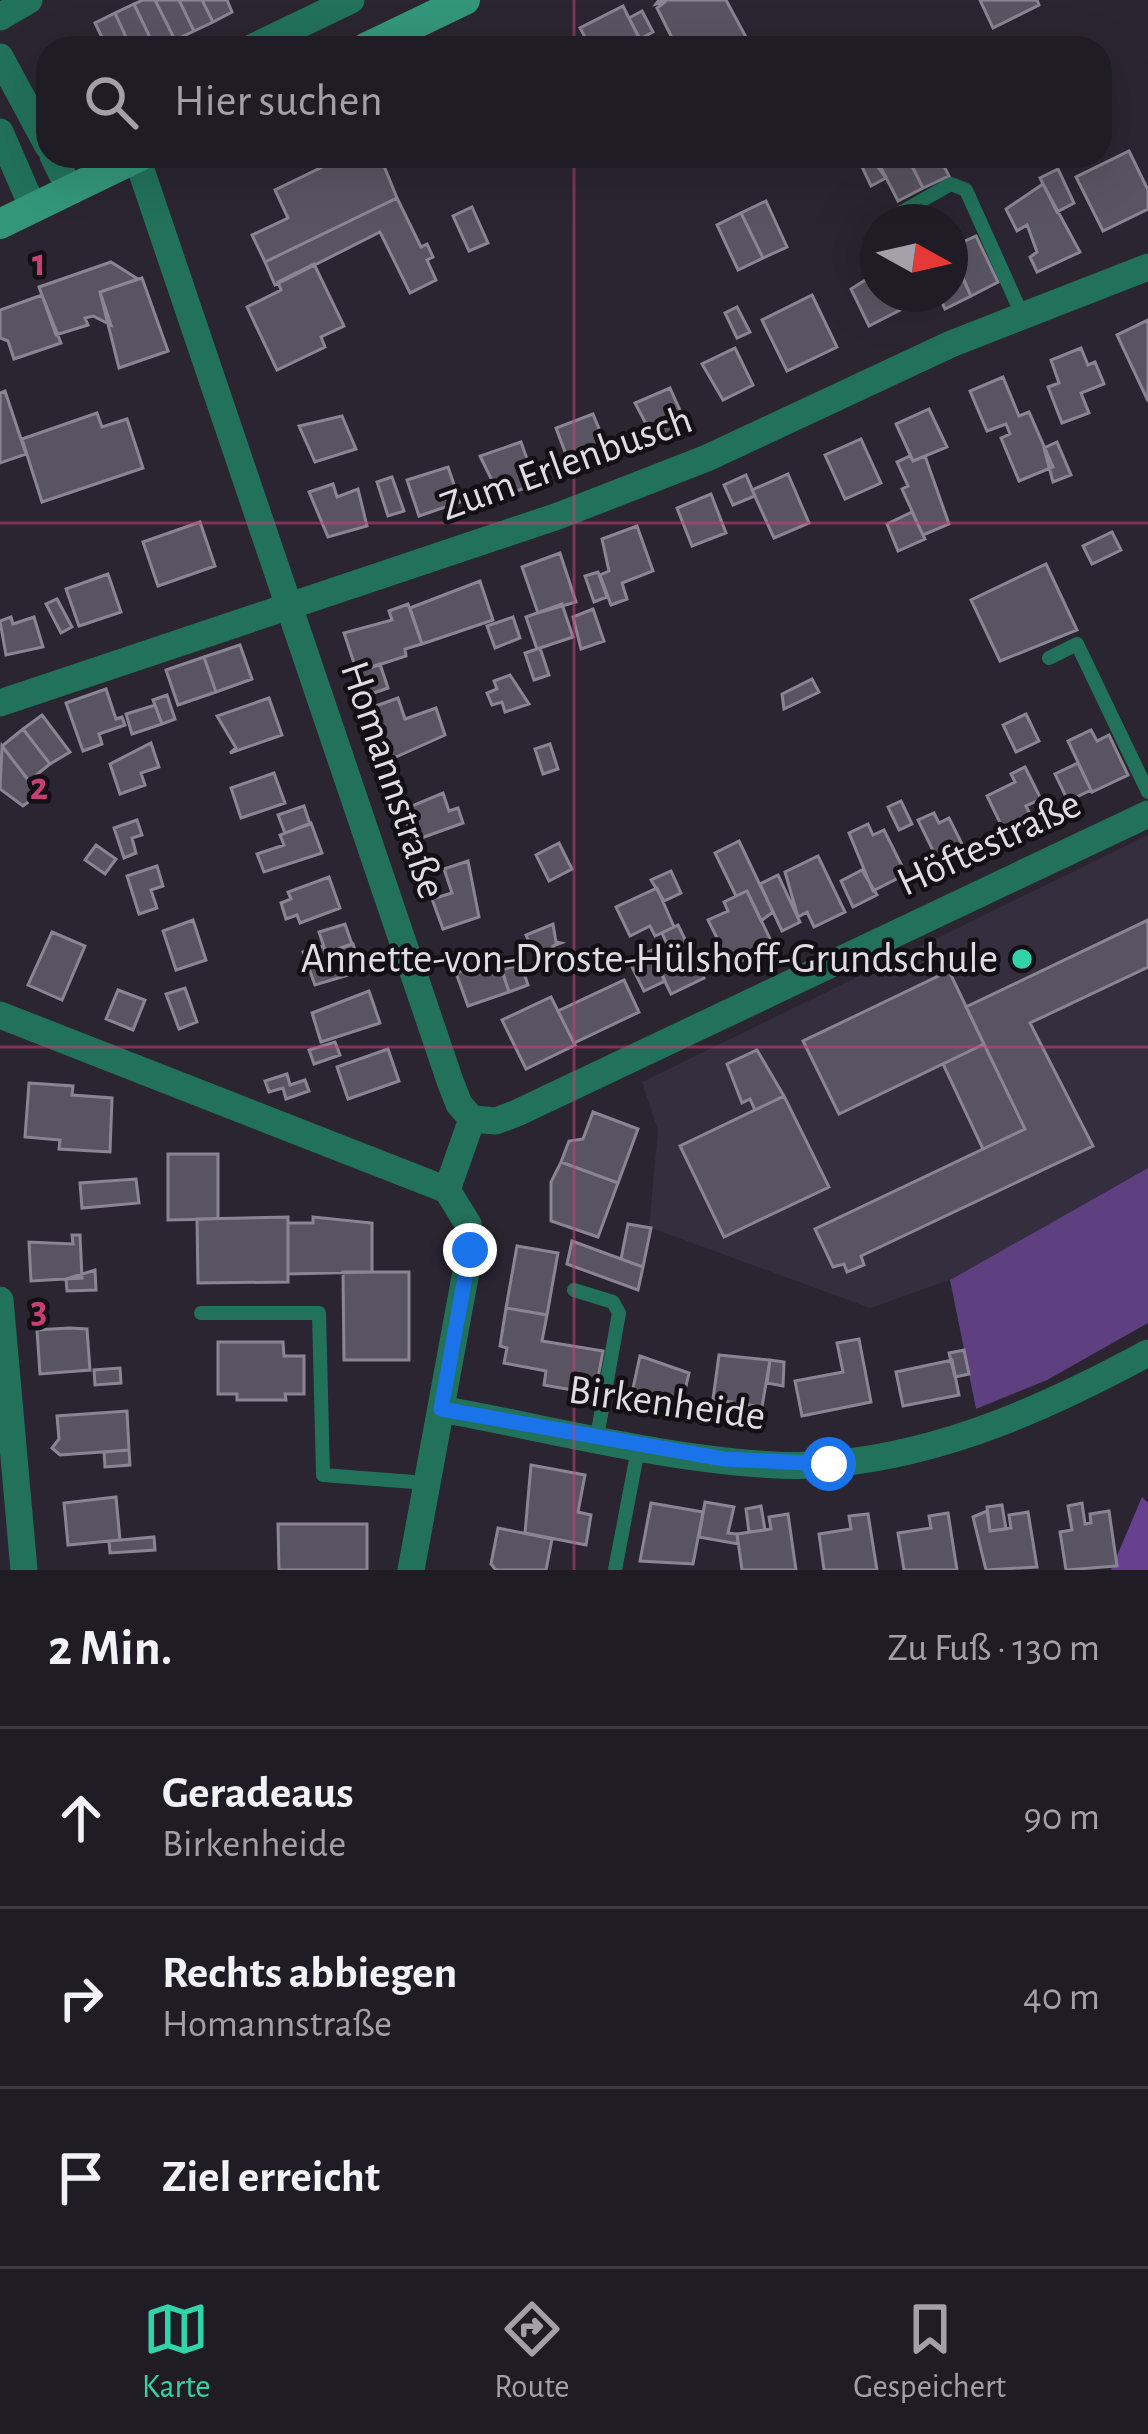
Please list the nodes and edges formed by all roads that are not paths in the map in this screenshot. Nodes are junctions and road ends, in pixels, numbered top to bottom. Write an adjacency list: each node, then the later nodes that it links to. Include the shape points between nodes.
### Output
1 (29, 0): 4 (street)
2 (351, 0): 5 (street)
3 (465, 0): 6 (main road)
4 (0, 17)
5 (276, 36)
6 (390, 36)
7 (0, 57): 8 (street)
8 (36, 122)
9 (0, 132): 15 (street)
10 (60, 168): 13 (street)
11 (116, 168): 13 (main road)
12 (143, 168): 19 (street, Homannstraße)
13 (70, 190): 15 (main road)
14 (916, 204): 18 (lane, via 951,184 966,190)
15 (33, 208): 16 (main road)
16 (0, 224)
17 (1148, 267): 18 (street, Zum Erlenbusch)
18 (1023, 317): 19 (street, Zum Erlenbusch, via 707,458)
19 (289, 603): 21 (street, Zum Erlenbusch); 25 (street, Homannstraße, via 450,1081)
20 (1049, 658): 22 (lane, via 1076,644)
21 (0, 703)
22 (1148, 792)
23 (1148, 814): 25 (street, Höftestraße, via 517,1113)
24 (0, 1015): 26 (street)
25 (472, 1120): 26 (street)
26 (447, 1190): 31 (street, via 468,1224 470,1250)
27 (574, 1290): 32 (lane, via 613,1302 619,1313)
28 (0, 1300): 35 (street)
29 (201, 1313): 34 (lane, via 319,1313 323,1475)
30 (1148, 1353): 33 (street, Birkenheide, via 1063,1399 958,1440 829,1464 724,1459)
31 (441, 1409): 32 (street, Birkenheide); 34 (street)
32 (597, 1436): 33 (street, Birkenheide)
33 (639, 1444): 37 (lane)
34 (428, 1483): 36 (street)
35 (24, 1570)
36 (412, 1570)
37 (616, 1570)

